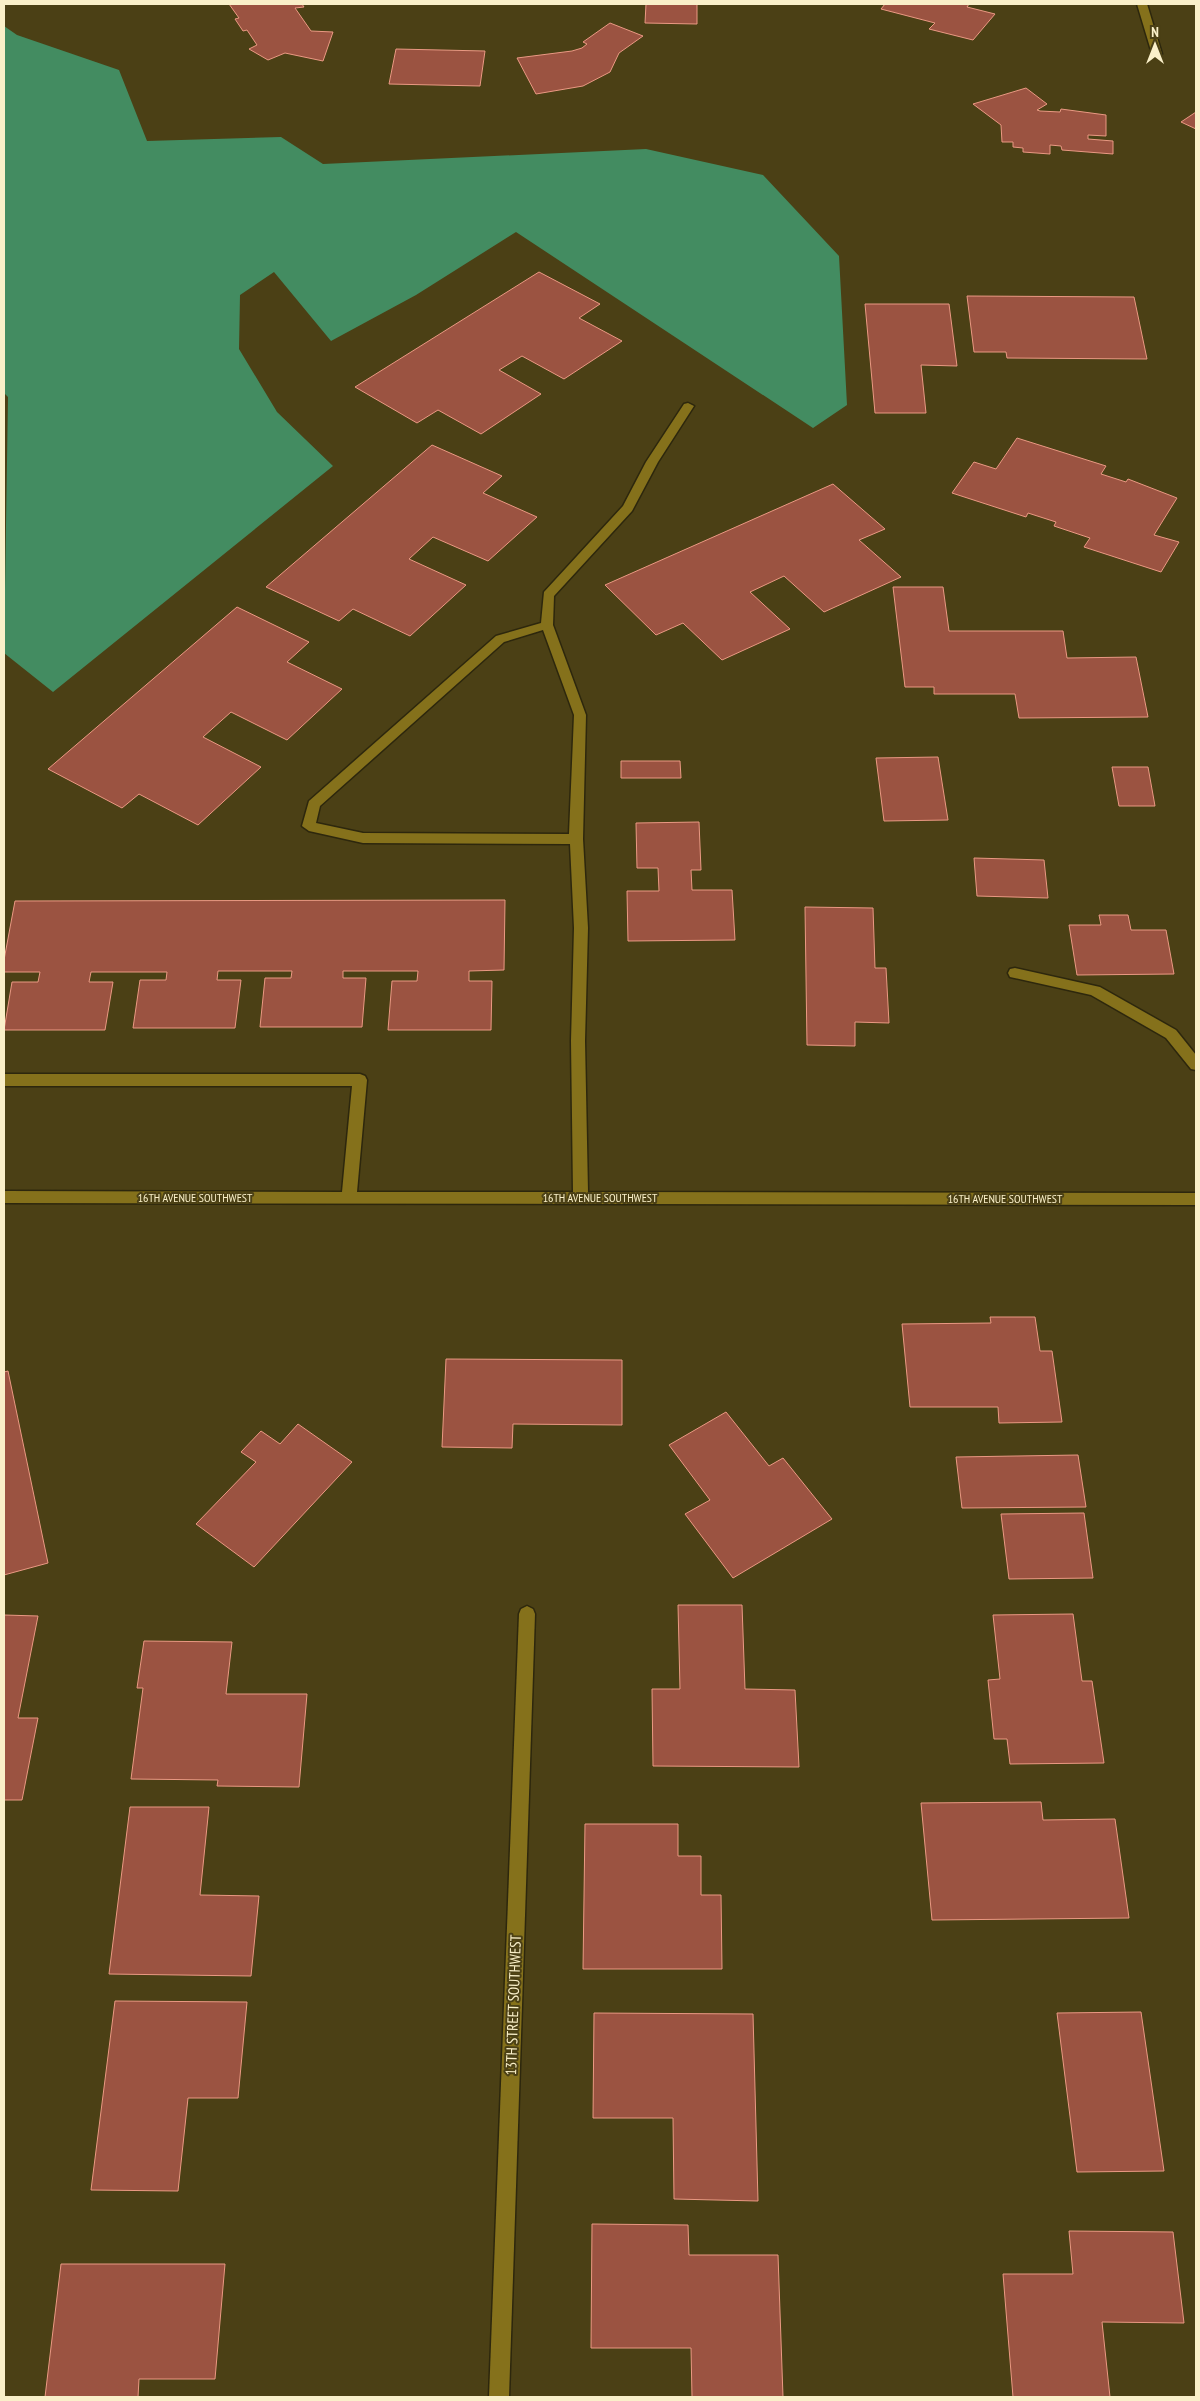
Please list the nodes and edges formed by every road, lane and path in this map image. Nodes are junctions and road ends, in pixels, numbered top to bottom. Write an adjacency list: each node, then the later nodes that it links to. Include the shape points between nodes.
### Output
1 (1142, 4): 2 (street)
2 (1157, 54)
3 (688, 406): 4 (street, via 652,462 628,508 548,595)
4 (547, 625): 5 (street, via 580,715); 5 (street, via 500,639 314,804 309,826 363,838)
5 (576, 839): 9 (street, via 581,928 578,1041)
6 (1015, 973): 7 (street, via 1095,991 1171,1034)
7 (1196, 1065)
8 (4, 1080): 11 (street, via 360,1080)
9 (581, 1196): 11 (street, 16TH AVENUE SOUTHWEST); 12 (street, 16TH AVENUE SOUTHWEST)
10 (4, 1197): 11 (street, 16TH AVENUE SOUTHWEST)
11 (349, 1197)
12 (1196, 1199)
13 (527, 1614): 14 (street, 13TH STREET SOUTHWEST)
14 (499, 2397)

